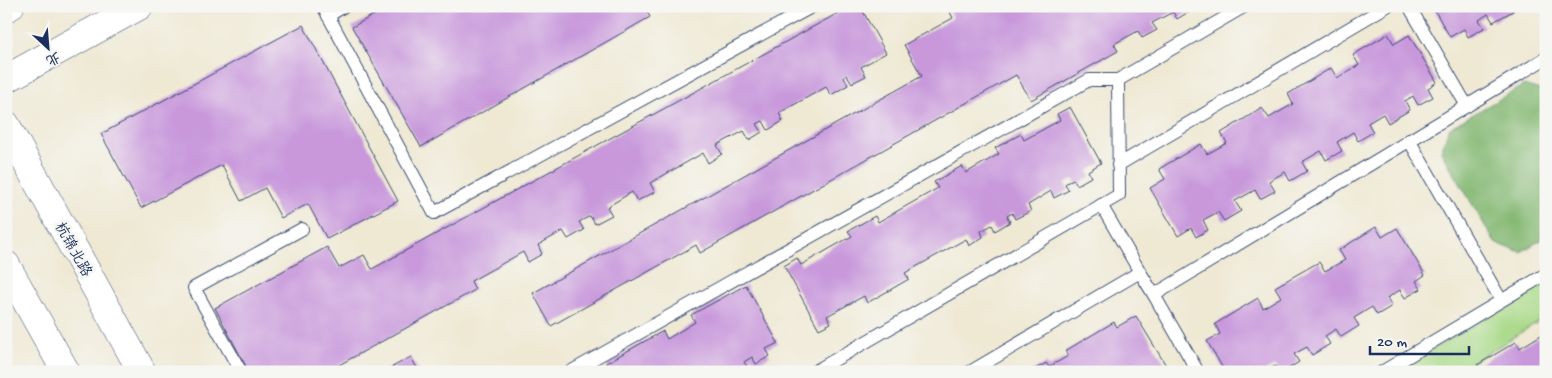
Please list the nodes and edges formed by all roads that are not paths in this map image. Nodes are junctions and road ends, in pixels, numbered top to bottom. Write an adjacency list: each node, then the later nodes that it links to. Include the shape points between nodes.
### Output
1 (10, 6): 8 (main road)
2 (139, 6): 11 (main road)
3 (344, 6): 9 (lane)
4 (813, 6): 9 (lane, via 434,213)
5 (1245, 6): 12 (lane)
6 (1387, 6): 16 (lane)
7 (1408, 6): 13 (lane)
8 (6, 8)
9 (325, 11)
10 (1546, 58): 13 (lane)
11 (6, 79)
12 (1118, 80): 16 (lane); 28 (lane, via 1089,80)
13 (1467, 106): 15 (lane)
14 (6, 125): 26 (main road, 杭锦北路)
15 (1409, 140): 22 (lane); 23 (lane)
16 (1118, 165): 17 (lane, via 1119,195)
17 (1101, 206): 20 (lane); 24 (lane)
18 (302, 229): 27 (lane, via 194,288)
19 (6, 265): 25 (main road)
20 (1140, 272): 22 (lane); 29 (lane)
21 (1546, 274): 23 (lane)
22 (1154, 295): 30 (lane)
23 (1501, 300): 31 (lane)
24 (819, 371)
25 (66, 372)
26 (142, 372)
27 (241, 372)
28 (570, 372)
29 (970, 372)
30 (1198, 372)
31 (1382, 372)

